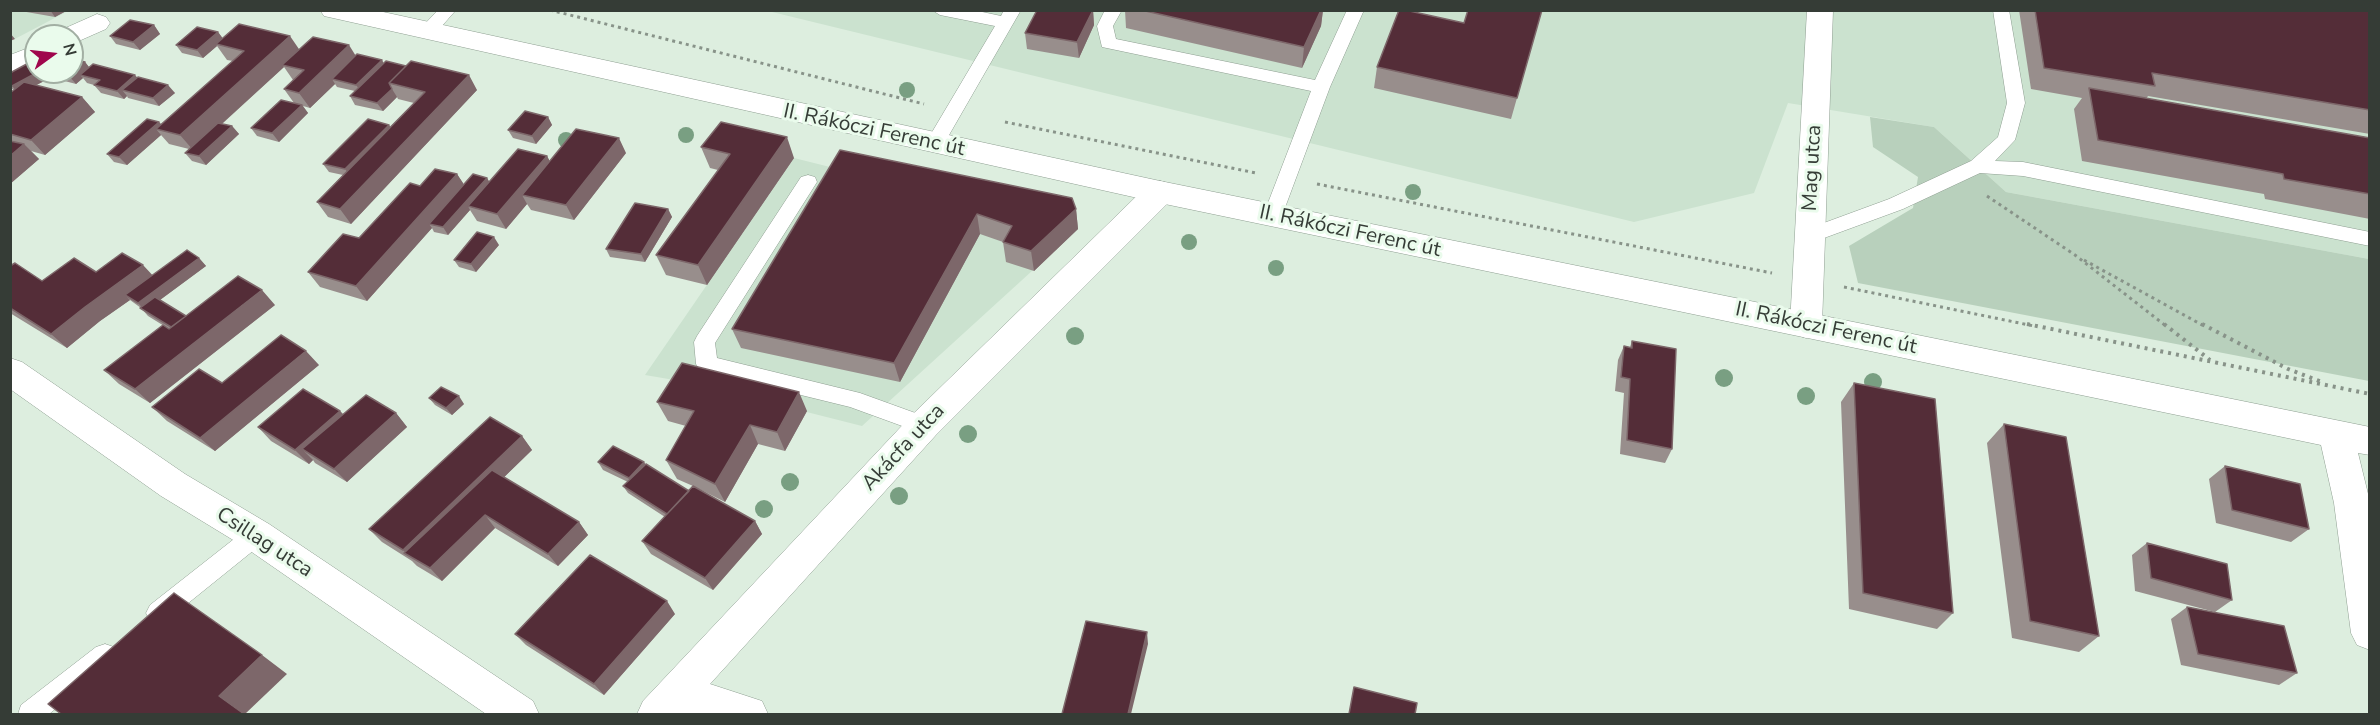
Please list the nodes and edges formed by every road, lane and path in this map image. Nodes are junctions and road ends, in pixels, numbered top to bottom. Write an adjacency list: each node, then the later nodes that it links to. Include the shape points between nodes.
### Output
1 (333, 10): 12 (street, II. Rákóczi Ferenc út)
2 (448, 10): 12 (lane)
3 (550, 10): 16 (path)
4 (940, 10): 9 (lane)
5 (1114, 10): 15 (lane, via 1105,26 1108,43)
6 (1820, 10): 24 (street, Mag utca)
7 (2001, 10): 18 (lane, via 2016,103 2006,140)
8 (1349, 12): 15 (lane)
9 (1009, 16): 16 (lane)
10 (96, 23): 11 (street)
11 (84, 29)
12 (428, 31): 17 (street, II. Rákóczi Ferenc út)
13 (24, 60): 14 (street)
14 (10, 67)
15 (1321, 87): 20 (lane)
16 (953, 112): 17 (lane); 20 (path)
17 (934, 144): 22 (street, II. Rákóczi Ferenc út)
18 (1978, 166): 19 (lane); 25 (lane, via 2023,169)
19 (1956, 176): 24 (lane, via 1896,204); 26 (path)
20 (1286, 179): 23 (lane); 27 (path)
21 (808, 182): 33 (lane, via 704,342 707,364 852,399)
22 (1160, 192): 23 (street, II. Rákóczi Ferenc út); 33 (street, Akácfa utca)
23 (1273, 216): 28 (street, II. Rákóczi Ferenc út)
24 (1809, 236): 27 (street, Mag utca)
25 (2370, 239)
26 (2075, 255): 29 (path); 31 (path, via 2288,369)
27 (1808, 280): 28 (street, Mag utca); 29 (path)
28 (1806, 325): 34 (street, II. Rákóczi Ferenc út)
29 (2212, 362): 31 (path)
30 (10, 371): 35 (street, Csillag utca, via 173,485)
31 (2336, 387): 32 (path)
32 (2370, 394)
33 (924, 425): 37 (street, Akácfa utca)
34 (2353, 438): 36 (street, via 2352,503)
35 (256, 536): 38 (lane); 39 (street, Csillag utca)
36 (2370, 633)
37 (668, 704): 40 (street)
38 (30, 714)
39 (519, 714)
40 (748, 714)

